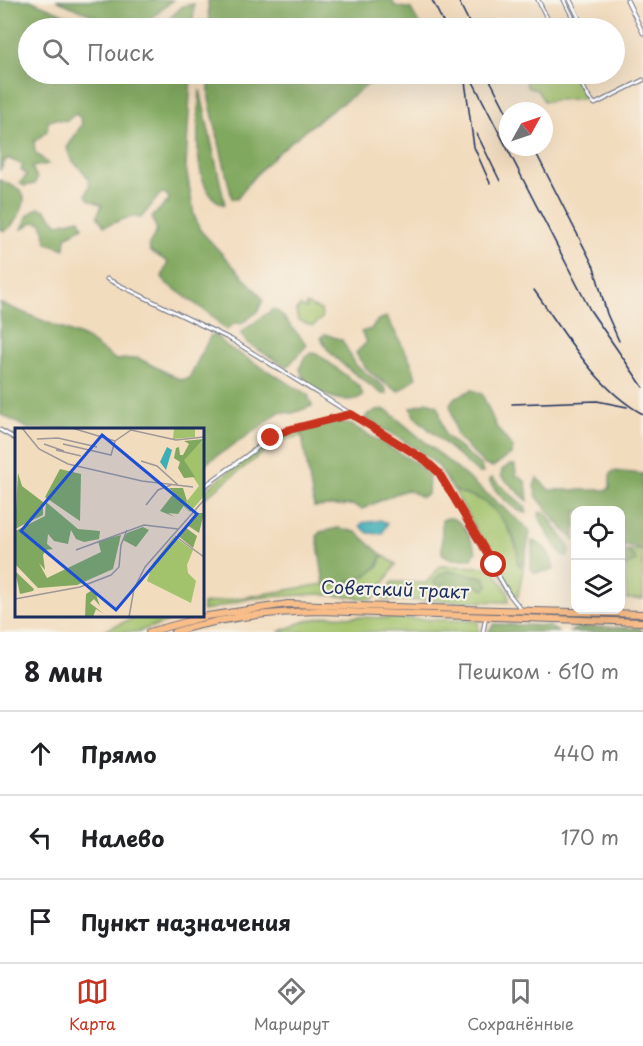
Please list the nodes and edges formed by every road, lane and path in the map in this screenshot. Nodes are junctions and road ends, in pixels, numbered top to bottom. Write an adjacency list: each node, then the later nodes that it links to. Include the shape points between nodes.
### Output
1 (538, 0): 5 (street)
2 (564, 0): 6 (street)
3 (570, 0): 7 (street)
4 (627, 0): 8 (street)
5 (547, 18)
6 (573, 18)
7 (579, 18)
8 (643, 33)
9 (643, 80): 10 (street, via 595,104)
10 (581, 84)
11 (107, 279): 12 (street, via 232,340)
12 (351, 414): 15 (street, via 271,438); 16 (street, via 425,460 439,473)
13 (0, 430): 14 (street)
14 (15, 438)
15 (204, 487)
16 (521, 609): 17 (highway, Советский тракт); 20 (highway, Советский тракт, via 288,604)
17 (643, 614)
18 (486, 616): 21 (highway, Советский тракт); 23 (highway, Советский тракт, via 268,612); 24 (street)
19 (203, 617): 22 (highway, Советский тракт)
20 (204, 617)
21 (643, 622)
22 (149, 632)
23 (174, 632)
24 (483, 632)

